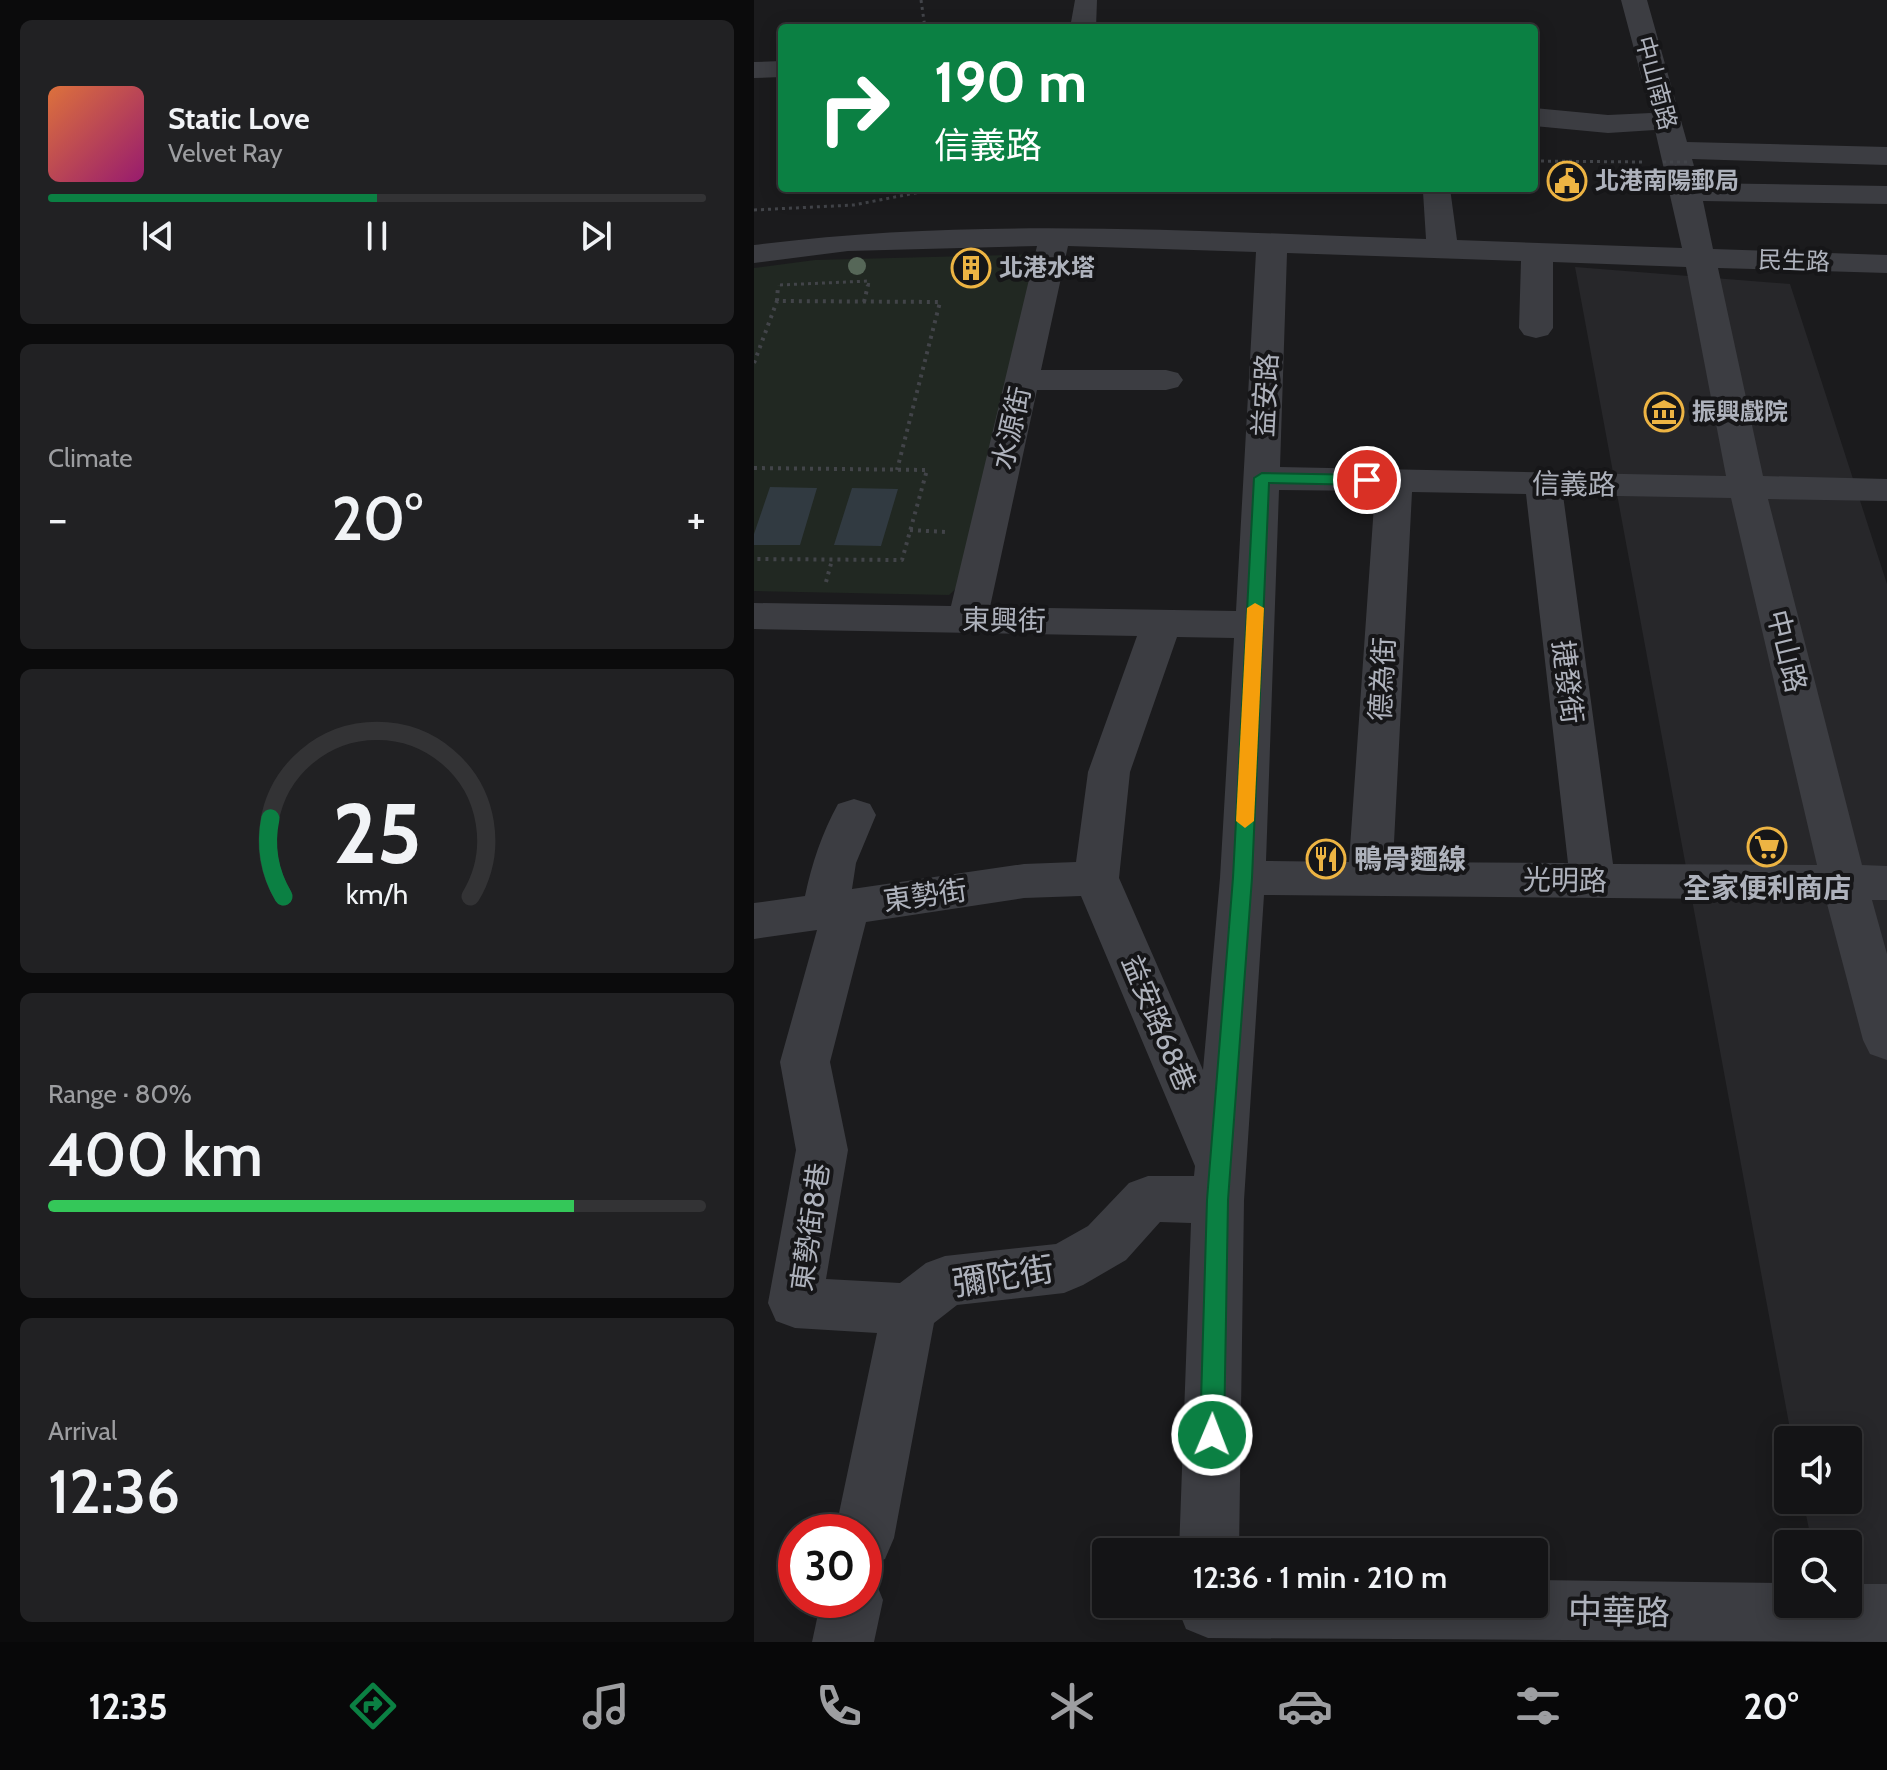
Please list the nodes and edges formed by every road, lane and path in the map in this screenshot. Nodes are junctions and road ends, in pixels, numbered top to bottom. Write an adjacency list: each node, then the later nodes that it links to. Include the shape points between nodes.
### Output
1 (921, 0): 3 (path)
2 (1634, 0): 7 (street, 中山南路)
3 (924, 24)
4 (778, 69): 5 (street)
5 (754, 70)
6 (1538, 117): 7 (street, via 1608,124)
7 (1667, 121): 10 (street, 中山南路)
8 (1887, 156): 10 (street)
9 (1538, 161): 10 (path)
10 (1679, 166): 13 (street); 20 (street, 中山南路)
11 (921, 192): 14 (path, via 854,205)
12 (1438, 192): 17 (street)
13 (1887, 195)
14 (754, 210)
15 (1055, 236): 16 (street, 民生路); 18 (street, 民生路, via 848,242); 27 (street, 水源街)
16 (1272, 245): 17 (street, 民生路); 31 (street, 益安路)
17 (1442, 250): 19 (street, 民生路)
18 (756, 254): 22 (path)
19 (1537, 254): 20 (street, 民生路); 25 (street)
20 (1701, 259): 21 (street, 民生路); 34 (street, 中山路)
21 (1887, 264)
22 (778, 285): 23 (path); 24 (path, via 869,281)
23 (777, 301): 24 (path); 26 (path)
24 (864, 302): 30 (path, via 940,302)
25 (1536, 328)
26 (754, 363)
27 (1022, 380): 28 (street); 38 (street, 水源街)
28 (1166, 380)
29 (754, 468): 30 (path)
30 (897, 470): 36 (path, via 927,470 902,560)
31 (1262, 478): 32 (street, 信義路); 40 (street, 益安路)
32 (1394, 481): 33 (street, 信義路); 44 (street, 德為街)
33 (1543, 483): 34 (street, 信義路); 45 (street, 捷發街)
34 (1747, 487): 35 (street, 信義路); 46 (street, 中山路)
35 (1887, 490)
36 (754, 559)
37 (754, 616): 38 (street, 東興街)
38 (967, 620): 39 (street, 東興街)
39 (1162, 622): 40 (street, 東興街); 42 (street, via 1109,772)
40 (1255, 625): 43 (street, 益安路)
41 (854, 815): 47 (street, via 834,863)
42 (1096, 878): 47 (street, 東勢街, via 1024,881); 50 (street, 益安路68巷)
43 (1243, 878): 44 (street, 光明路); 50 (street, 益安路)
44 (1370, 878): 45 (street, 光明路)
45 (1593, 880): 46 (street, 光明路)
46 (1865, 882): 49 (street, 中山路)
47 (836, 907): 48 (street, 東勢街); 51 (street, 東勢街8巷, via 805,1062 822,1150 795,1303)
48 (754, 921)
49 (1887, 1040)
50 (1219, 1184): 51 (street, 彌陀街, via 1148,1199 1107,1243 1064,1268 945,1281); 53 (street, 益安路)
51 (909, 1309): 52 (street)
52 (869, 1514)
53 (1210, 1538)
54 (1548, 1608): 55 (street, 中華路)
55 (1887, 1615)
56 (848, 1618): 57 (street)
57 (843, 1642)

